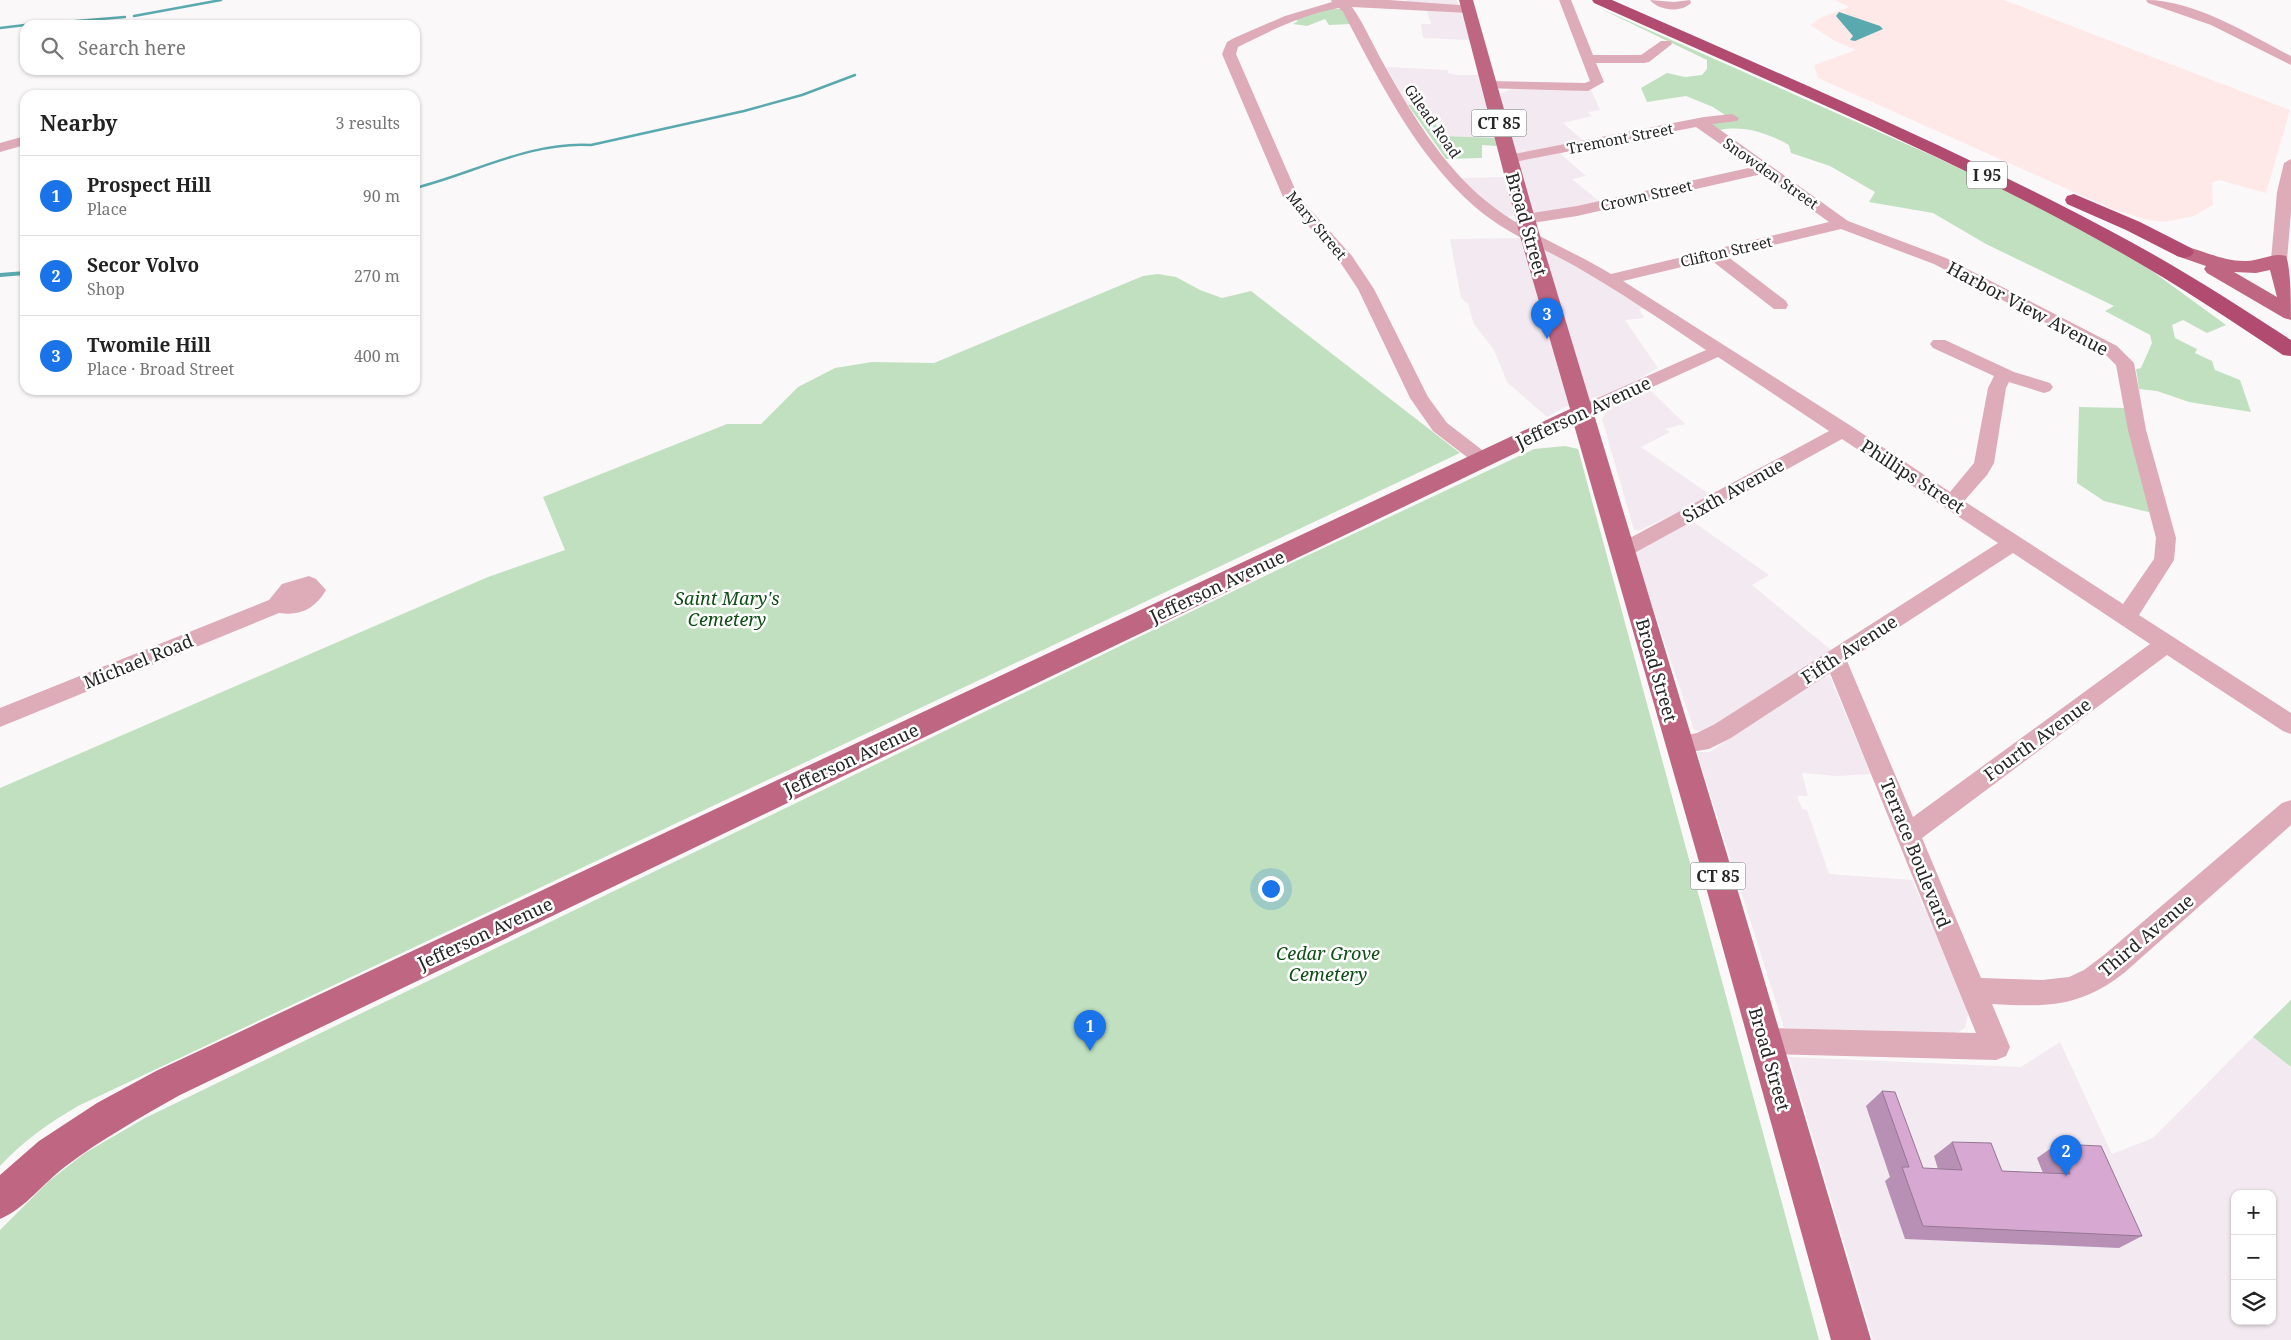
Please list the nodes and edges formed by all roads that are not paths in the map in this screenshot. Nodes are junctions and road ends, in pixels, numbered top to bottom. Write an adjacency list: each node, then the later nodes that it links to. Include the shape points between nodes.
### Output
1 (1565, 0): 12 (street)
2 (1586, 0): 11 (highway)
3 (1599, 0): 11 (highway, I 95)
4 (1618, 0): 11 (highway, I 95)
5 (1628, 0): 11 (highway)
6 (1656, 0): 7 (street, via 1674,6 1685,3)
7 (1684, 0)
8 (2152, 0): 13 (street, via 2216,22)
9 (1339, 2): 10 (street, Mary Street); 24 (street, Gilead Road, via 1348,10 1403,107 1454,179 1484,208); 42 (street, Mary Street, via 1288,19 1232,45 1229,54 1291,198 1351,266 1366,289 1419,398 1440,427)
10 (1467, 5): 14 (main road, Broad Street / CT 85)
11 (1667, 32): 12 (street, via 1644,59); 22 (highway, I 95); 27 (highway, I 95, via 1997,179)
12 (1589, 59): 14 (street, via 1598,82 1594,86)
13 (2291, 61)
14 (1489, 85): 19 (main road, Broad Street / CT 85)
15 (1732, 118): 16 (street, Tremont Street)
16 (1699, 122): 19 (street, Tremont Street); 21 (street, Snowden Street)
17 (20, 142): 18 (street)
18 (0, 148)
19 (1509, 159): 24 (main road, Broad Street / CT 85)
20 (2291, 163): 28 (street)
21 (1765, 169): 23 (street, Snowden Street); 24 (street, Crown Street, via 1577,211)
22 (2039, 187): 25 (highway, via 2108,214); 33 (highway, I 95, via 2187,265)
23 (1842, 224): 26 (street, Clifton Street); 47 (street, Harbor View Avenue, via 1940,262 2111,350 2125,363 2137,430 2166,538 2166,552 2133,608)
24 (1528, 228): 29 (street, Phillips Street); 40 (main road, Broad Street / CT 85)
25 (2184, 252): 28 (main road, via 2240,267 2261,267); 32 (main road)
26 (1714, 254): 29 (street, Clifton Street); 30 (street)
27 (2141, 256): 36 (highway, I 95); 37 (highway)
28 (2279, 260): 31 (main road, via 2283,287)
29 (1610, 279): 35 (street, Phillips Street)
30 (1780, 306)
31 (2291, 308)
32 (2291, 314)
33 (2291, 329)
34 (1939, 344): 38 (street)
35 (1721, 350): 40 (street, Jefferson Avenue); 41 (street, Phillips Street)
36 (2291, 350)
37 (2291, 370)
38 (2004, 374): 39 (street); 43 (street, via 1997,388 1984,463)
39 (2044, 388)
40 (1582, 412): 42 (main road, Jefferson Avenue); 45 (main road, Broad Street / CT 85)
41 (1844, 430): 43 (street, Phillips Street); 45 (street, Sixth Avenue)
42 (1482, 460): 57 (main road, Jefferson Avenue, via 168,1083 110,1115 52,1154)
43 (1952, 502): 44 (street, Phillips Street)
44 (2014, 542): 47 (street, Phillips Street); 49 (street, Fifth Avenue)
45 (1622, 551): 52 (main road, Broad Street / CT 85)
46 (277, 605): 50 (street, Michael Road)
47 (2124, 615): 48 (street, Phillips Street)
48 (2167, 643): 51 (street, Phillips Street); 54 (street, Fourth Avenue)
49 (1835, 658): 52 (street, Fifth Avenue, via 1711,738); 54 (street, Terrace Boulevard)
50 (0, 718)
51 (2291, 725)
52 (1680, 745): 56 (main road, Broad Street / CT 85)
53 (2291, 810): 55 (street, Third Avenue, via 2114,964 2091,980 2072,989 2053,991)
54 (1908, 834): 55 (street, Terrace Boulevard)
55 (1972, 990): 56 (street, Terrace Boulevard, via 1996,1047)
56 (1765, 1041): 58 (main road, Broad Street / CT 85)
57 (0, 1200)
58 (1851, 1340)

